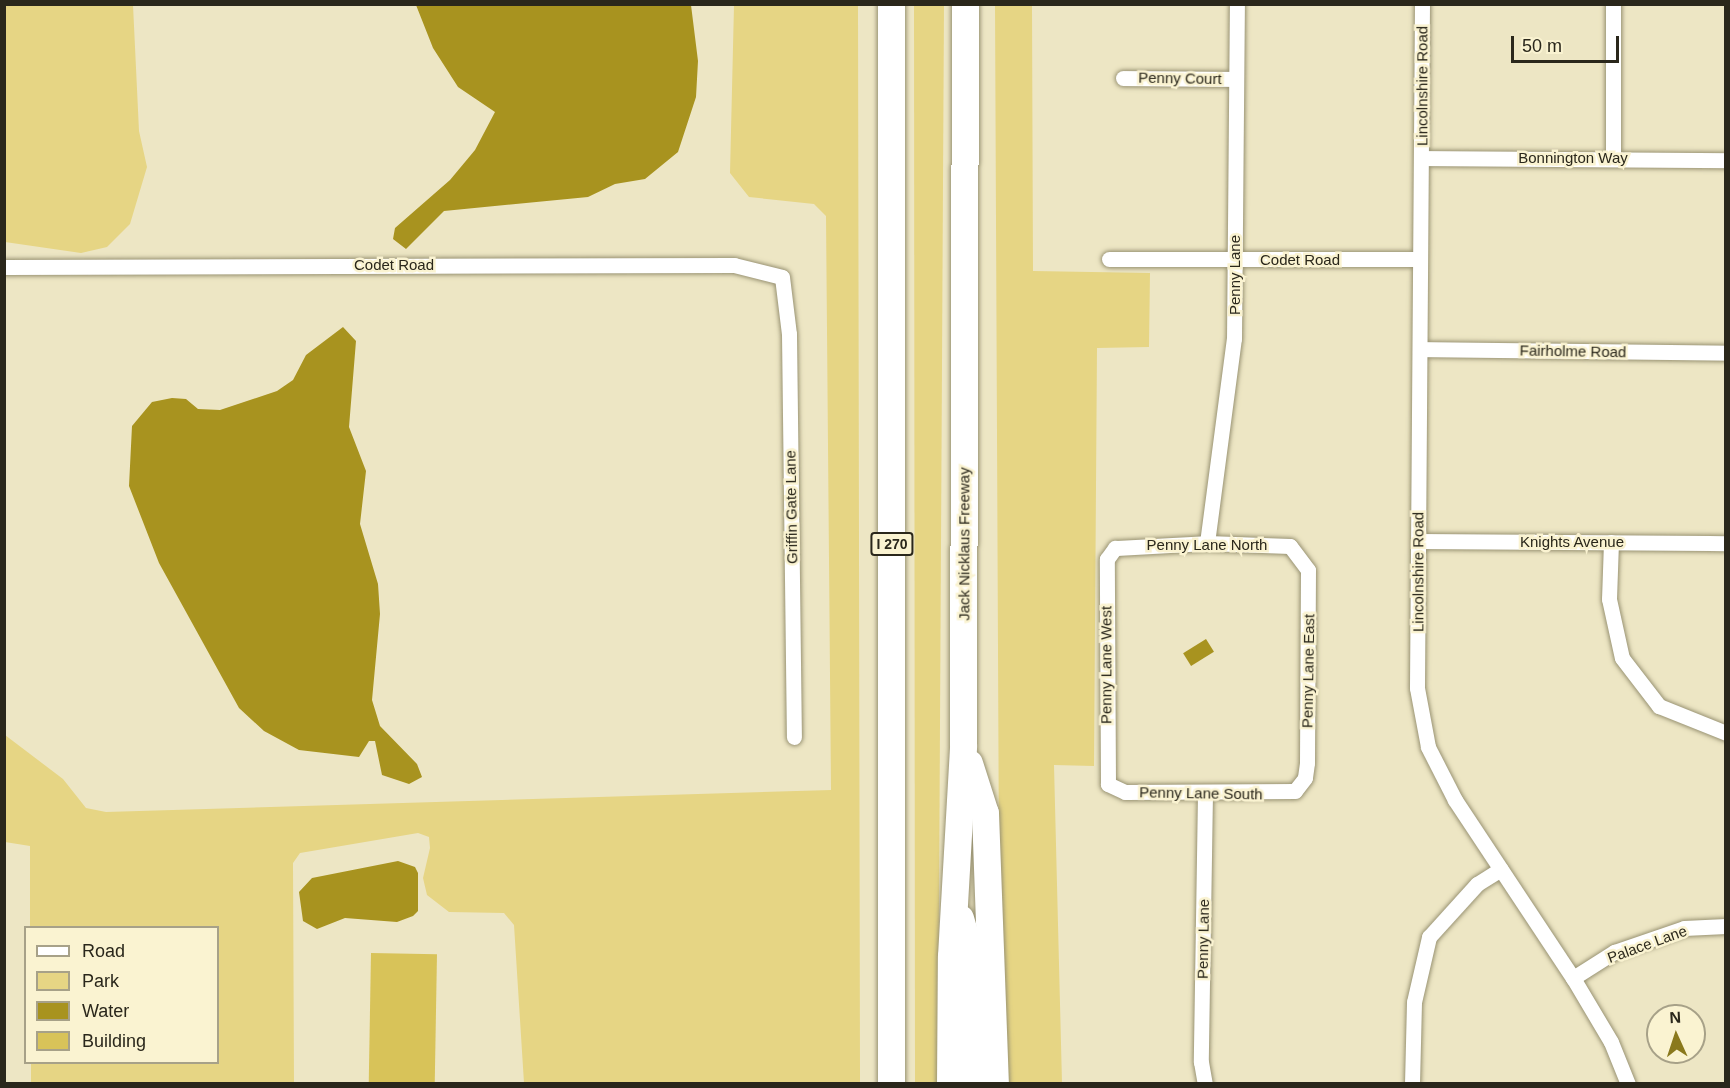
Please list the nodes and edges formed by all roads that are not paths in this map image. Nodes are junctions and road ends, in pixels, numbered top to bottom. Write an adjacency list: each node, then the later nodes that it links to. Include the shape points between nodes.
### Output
1 (891, 4): 34 (highway, I 270)
2 (965, 4): 26 (highway, Jack Nicklaus Freeway)
3 (1237, 4): 7 (street, Penny Lane)
4 (1422, 4): 8 (street, Lincolnshire Road)
5 (1613, 4): 9 (street)
6 (1124, 78): 7 (street, Penny Court)
7 (1236, 79): 13 (street, Penny Lane)
8 (1421, 158): 9 (street, Bonnington Way); 12 (street, Lincolnshire Road)
9 (1612, 158): 10 (street, Bonnington Way)
10 (1725, 160)
11 (1109, 259): 13 (street, Codet Road)
12 (1420, 259): 13 (street, Codet Road); 16 (street, Lincolnshire Road)
13 (1235, 261): 20 (street, Penny Lane, via 1234,339)
14 (4, 267): 15 (street, Codet Road, via 734,265)
15 (782, 277): 25 (street, Griffin Gate Lane, via 789,334)
16 (1420, 349): 17 (street, Fairholme Road); 18 (street, Lincolnshire Road)
17 (1725, 353)
18 (1418, 541): 19 (street, Knights Avenue); 30 (street, Lincolnshire Road, via 1417,688 1428,747 1455,800)
19 (1611, 542): 21 (street, Knights Avenue); 24 (street, via 1609,599 1622,657 1659,706)
20 (1207, 543): 22 (street, Penny Lane North); 23 (street, Penny Lane North, via 1282,544)
21 (1725, 543)
22 (1115, 548): 27 (street, Penny Lane West, via 1106,572)
23 (1297, 550): 28 (street, Penny Lane East, via 1308,570 1307,763 1305,778)
24 (1725, 733)
25 (794, 738)
26 (963, 745): 31 (highway, Jack Nicklaus Freeway); 37 (highway, via 984,813)
27 (1108, 784): 29 (street, Penny Lane South, via 1125,792)
28 (1295, 791): 29 (street, Penny Lane South)
29 (1205, 793): 38 (street, Penny Lane, via 1201,1062)
30 (1501, 869): 33 (street, Lincolnshire Road); 39 (street, via 1477,884 1429,937 1414,1002)
31 (957, 906): 35 (highway, Jack Nicklaus Freeway, via 951,956); 36 (highway, via 973,963)
32 (1725, 926): 33 (street, Palace Lane, via 1684,927 1614,952)
33 (1573, 978): 40 (street, Lincolnshire Road, via 1611,1042)
34 (891, 1083)
35 (950, 1083)
36 (975, 1083)
37 (995, 1083)
38 (1205, 1083)
39 (1412, 1083)
40 (1628, 1083)

